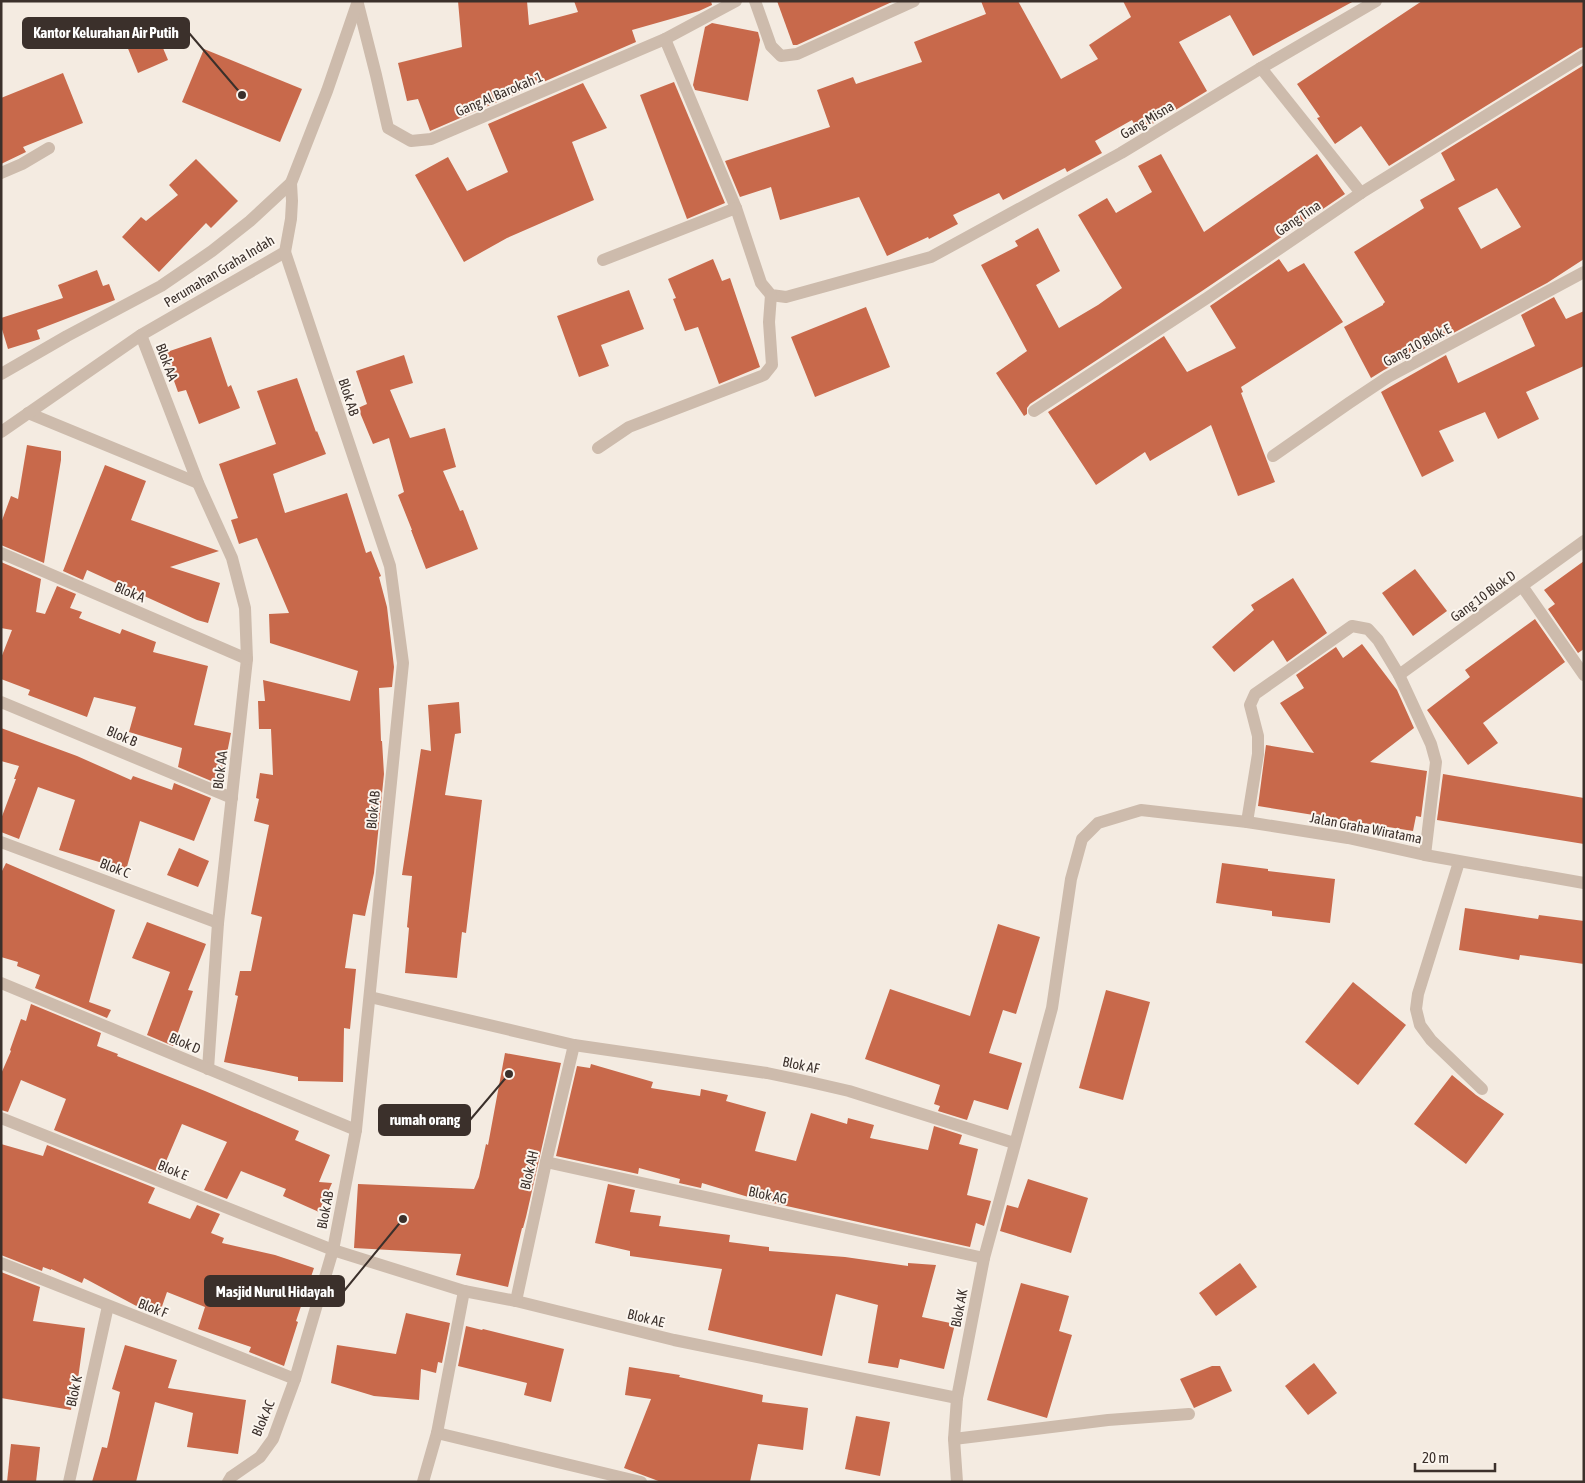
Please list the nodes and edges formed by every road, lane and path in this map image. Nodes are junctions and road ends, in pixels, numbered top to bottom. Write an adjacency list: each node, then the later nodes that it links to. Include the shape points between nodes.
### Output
1 (736, 1): 6 (street, Gang Al Barokah 1)
2 (755, 1): 3 (street, via 771,46 781,56 798,54)
3 (914, 1)
4 (1376, 1): 8 (street, Gang Misna)
5 (358, 3): 6 (street, Gang Al Barokah 1, via 388,128 411,141 431,139); 11 (street, Perumahan Graha Indah)
6 (665, 39): 13 (street)
7 (1584, 55): 12 (street, Gang Tina)
8 (1260, 68): 12 (street); 17 (street, Gang Misna, via 1121,154 931,257 786,297)
9 (49, 148): 10 (street)
10 (1, 173)
11 (291, 183): 14 (street, Perumahan Graha Indah, via 292,219); 19 (street, via 250,222 161,286)
12 (1361, 193): 20 (street, Gang Tina)
13 (736, 208): 15 (street); 17 (street, via 761,284)
14 (285, 252): 18 (street, Perumahan Graha Indah); 42 (street, Blok AB, via 390,566 403,663)
15 (603, 260)
16 (1584, 272): 24 (street, Gang 10 Blok E, via 1388,377)
17 (771, 295): 23 (street, via 772,365 764,374 629,427)
18 (141, 335): 21 (street, Perumahan Graha Indah); 25 (street, Blok AA)
19 (1, 374)
20 (1034, 411)
21 (28, 412): 22 (street, Perumahan Graha Indah); 25 (street)
22 (1, 432)
23 (598, 448)
24 (1273, 456)
25 (198, 483): 29 (street, Blok AA, via 232,558 245,608)
26 (1584, 541): 28 (street, Gang 10 Blok D)
27 (1, 553): 29 (street, Blok A)
28 (1522, 586): 30 (street, Gang 10 Blok D); 31 (street)
29 (247, 659): 33 (street, Blok AA)
30 (1399, 675): 35 (street, via 1368,629 1352,626 1255,694 1250,705 1258,736 1258,754); 37 (street, via 1436,762)
31 (1584, 676)
32 (1, 702): 33 (street, Blok B)
33 (232, 798): 40 (street, Blok AA)
34 (1141, 810): 35 (street, Jalan Graha Wiratama); 48 (street, Blok AK, via 1098,823 1082,839 1071,879 1052,1008)
35 (1247, 822): 37 (street, Jalan Graha Wiratama, via 1348,838)
36 (1, 842): 40 (street, Blok C)
37 (1425, 856): 38 (street, Jalan Graha Wiratama)
38 (1459, 862): 39 (street, Jalan Graha Wiratama); 45 (street, via 1416,1009 1420,1025 1431,1040)
39 (1584, 883)
40 (218, 923): 44 (street, Blok AA)
41 (1, 983): 44 (street, Blok D)
42 (370, 997): 43 (street, Blok AF); 47 (street, Blok AB)
43 (574, 1045): 48 (street, Blok AF, via 810,1082 849,1091); 49 (street, Blok AH)
44 (208, 1069): 47 (street, Blok D)
45 (1482, 1089)
46 (1, 1118): 50 (street, Blok E)
47 (356, 1130): 50 (street, Blok AB)
48 (1014, 1144): 51 (street, Blok AK)
49 (546, 1162): 51 (street, Blok AG); 54 (street, Blok AH)
50 (333, 1250): 53 (street, Blok AE); 56 (street, Blok AB)
51 (984, 1258): 57 (street, Blok AK)
52 (1, 1263): 55 (street, Blok F)
53 (464, 1291): 54 (street, Blok AE); 59 (street)
54 (516, 1301): 57 (street, Blok AE, via 674,1340)
55 (108, 1306): 56 (street, Blok F); 61 (street, Blok K)
56 (295, 1379): 62 (street, Blok AC, via 273,1439 260,1457 231,1476)
57 (957, 1398): 60 (street, Blok AK)
58 (1189, 1414): 60 (street, via 1108,1420)
59 (437, 1433): 63 (street); 64 (street)
60 (954, 1439): 65 (street, Blok AK)
61 (69, 1482)
62 (228, 1482)
63 (423, 1482)
64 (641, 1482)
65 (957, 1482)

